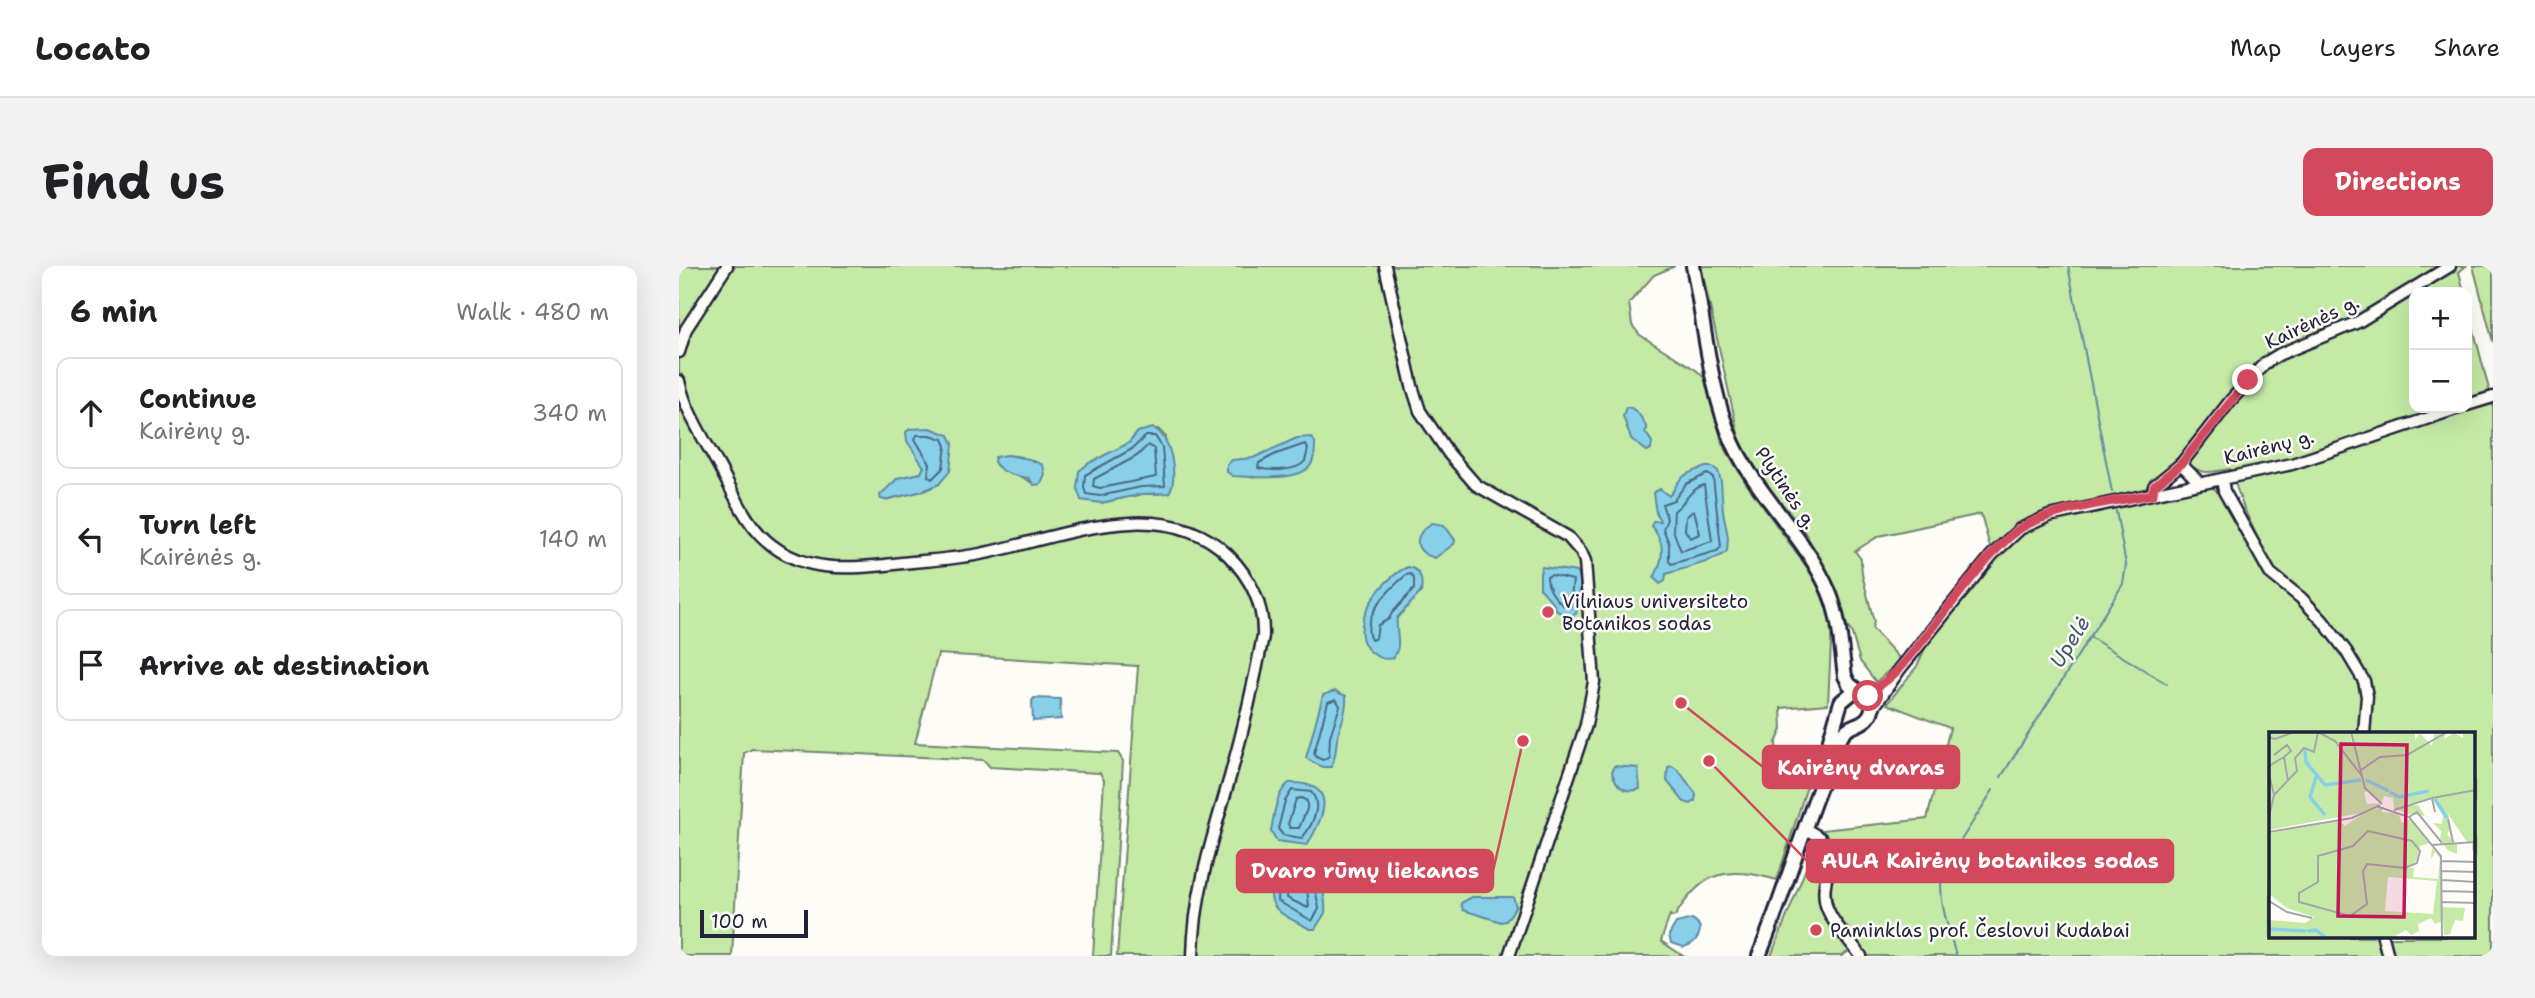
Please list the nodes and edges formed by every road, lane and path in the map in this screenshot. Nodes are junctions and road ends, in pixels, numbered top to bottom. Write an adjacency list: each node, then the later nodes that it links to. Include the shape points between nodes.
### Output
1 (727, 266): 5 (street, via 686,329)
2 (1385, 266): 25 (street, via 1420,411 1449,454 1476,485 1568,537 1585,561 1594,682 1586,725)
3 (1693, 266): 14 (main road, Plytinės g., via 1716,389 1732,440 1753,479 1823,578 1834,607)
4 (2450, 266): 10 (street, Kairėnės g., via 2358,323 2265,363)
5 (679, 352)
6 (679, 381): 24 (street, via 689,411 746,517 774,547 811,565 851,568 957,557 1069,531 1142,523 1185,528 1236,562 1259,602 1263,636 1199,889)
7 (2493, 397): 8 (street)
8 (2472, 403)
9 (2444, 413): 11 (street, Kairėnų g., via 2292,464)
10 (2181, 464): 12 (street); 13 (street, Kairėnės g., via 2154,486)
11 (2222, 480): 12 (street, Kairėnų g.); 20 (street, via 2270,573 2323,621 2364,681)
12 (2198, 484): 13 (street, Kairėnų g.)
13 (2153, 494): 15 (street, Kairėnų g., via 2049,516 2020,529 1992,555)
14 (1840, 645): 16 (main road, Plytinės g., via 1849,684); 17 (main road, Plytinės g.)
15 (1900, 669): 16 (street, Kairėnų g., via 1877,688); 18 (street, Kairėnų g.)
16 (1861, 692): 17 (main road, via 1848,694); 18 (main road, via 1871,701)
17 (1840, 707): 19 (main road, via 1847,720); 21 (main road)
18 (1872, 711): 19 (main road)
19 (1857, 723): 21 (main road, via 1842,735)
20 (2364, 732)
21 (1822, 777): 22 (main road)
22 (1805, 829): 26 (main road); 27 (street, via 1827,846 1831,862 1824,890 1826,904)
23 (2384, 939): 28 (street)
24 (1193, 956)
25 (1509, 956)
26 (1759, 956)
27 (1861, 956)
28 (2388, 956)

